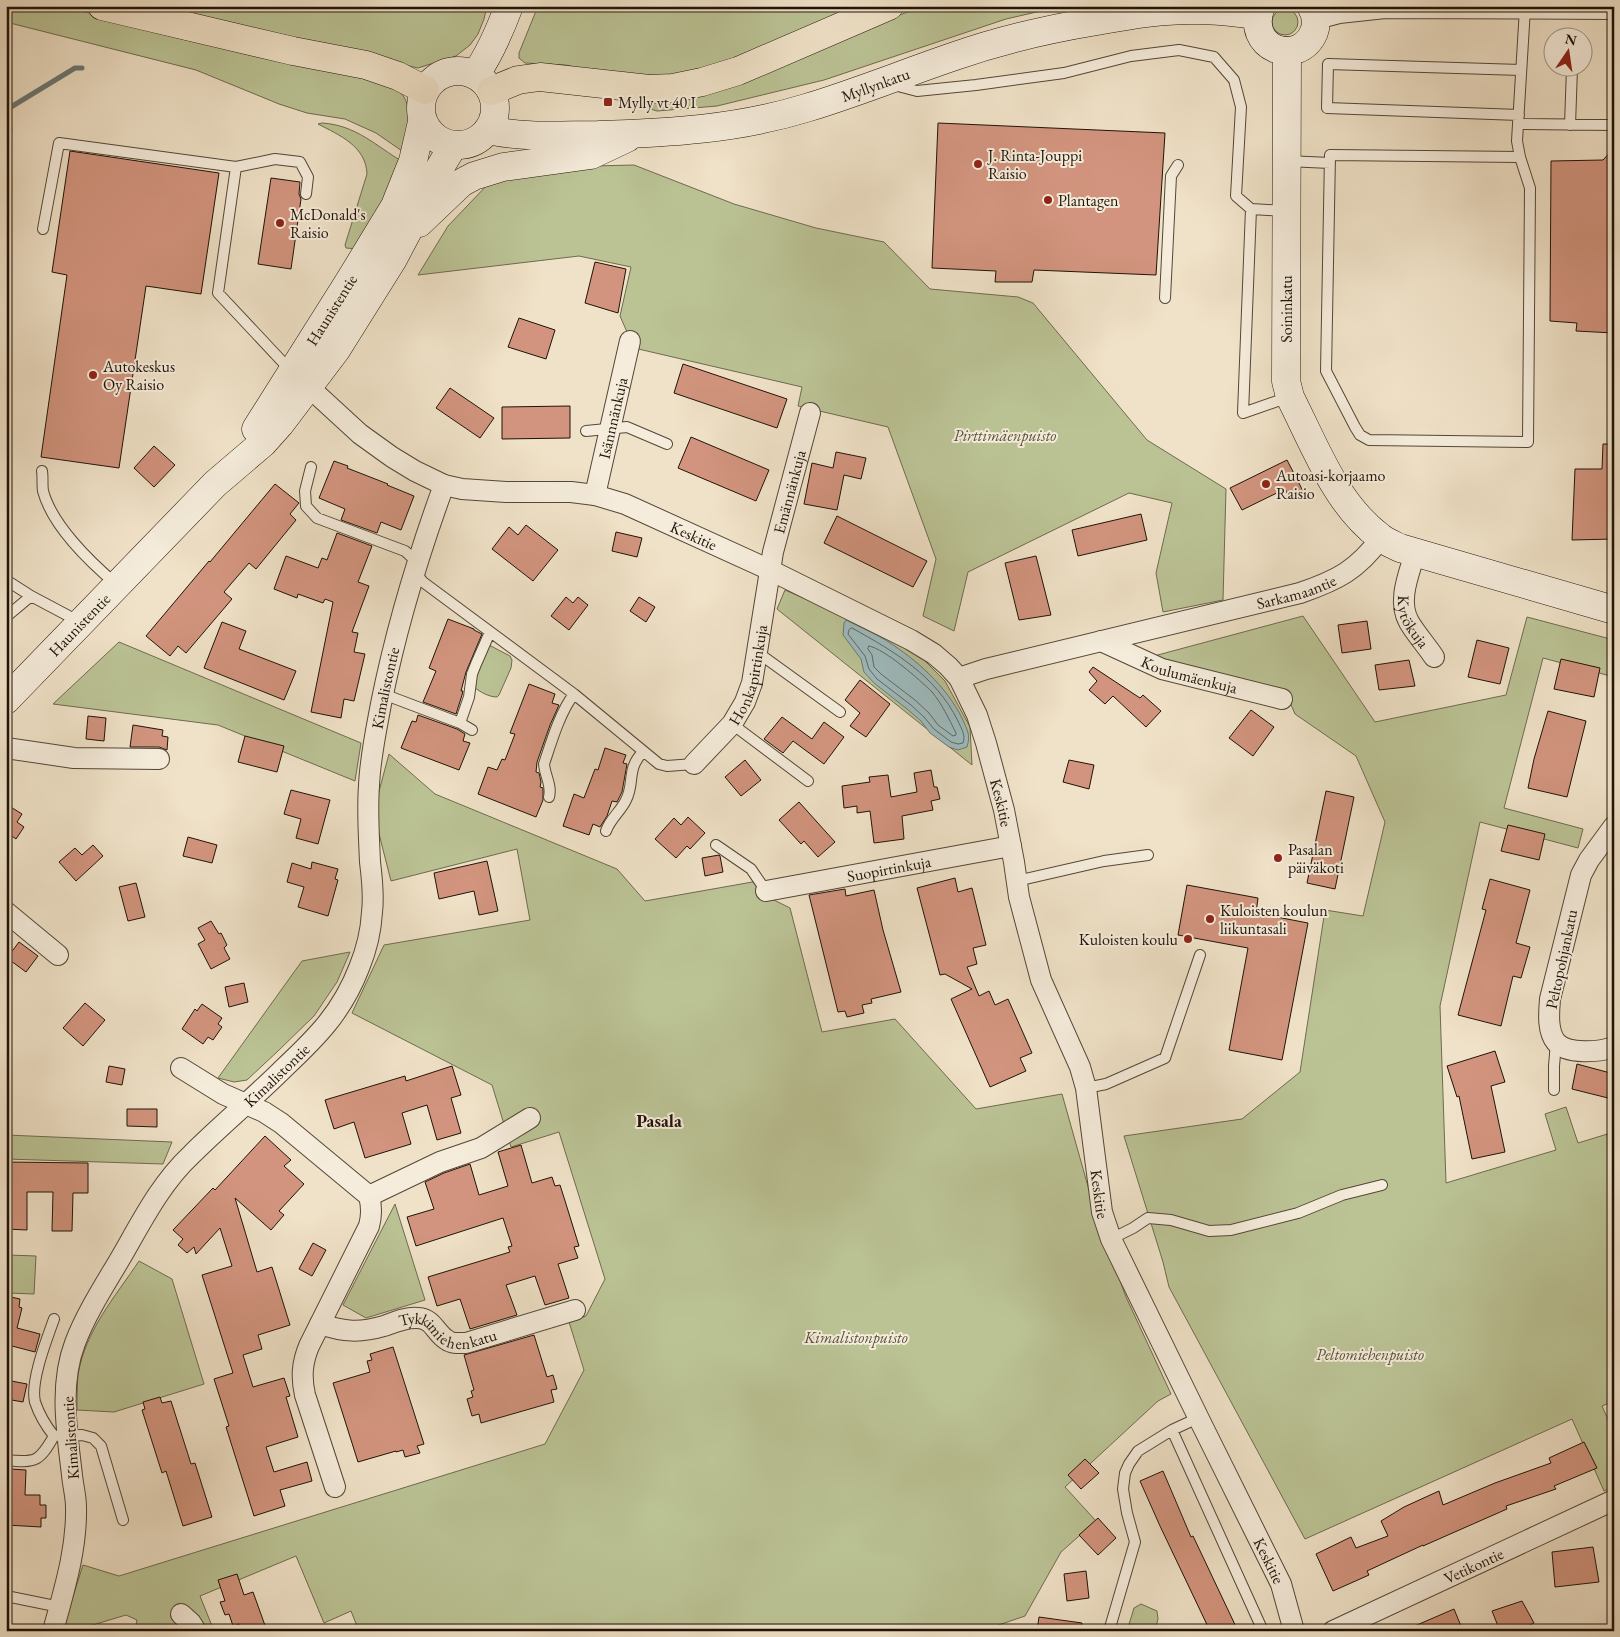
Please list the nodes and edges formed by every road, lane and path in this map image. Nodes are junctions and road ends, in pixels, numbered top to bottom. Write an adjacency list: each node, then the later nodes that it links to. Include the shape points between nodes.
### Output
1 (102, 6): 13 (highway, via 366,65)
2 (888, 6): 12 (highway, via 738,70 673,88 649,89 540,77)
3 (1525, 8): 4 (street); 6 (street, via 1385,8); 9 (lane)
4 (1614, 9)
5 (1260, 11): 8 (street, via 1257,24 1264,41 1278,50); 11 (street, Myllynkatu, via 1199,10 1110,18 996,43)
6 (1313, 12): 8 (street, via 1315,28 1312,37 1297,50)
7 (505, 15): 12 (street, via 484,62)
8 (1287, 51): 22 (street, Soininkatu)
9 (1521, 70): 14 (lane); 14 (lane, via 1328,64 1327,108)
10 (1572, 78): 16 (lane)
11 (881, 82): 19 (street, Myllynkatu, via 805,109 756,121); 27 (lane, via 917,91 1064,72 1130,56 1179,50 1214,57 1234,80 1239,98 1236,196)
12 (483, 83): 13 (street, via 462,71 449,71 437,76); 18 (street, via 495,102 495,114)
13 (425, 90): 15 (street, via 420,106)
14 (1518, 119): 16 (lane); 21 (lane)
15 (422, 122): 20 (street, via 434,137); 33 (street, Haunistentie, via 413,161 395,206 350,280)
16 (1570, 125): 17 (lane)
17 (1614, 125)
18 (488, 130): 19 (street, Myllynkatu, via 540,136); 20 (street, via 477,141)
19 (636, 134): 30 (street, via 591,155 503,167 474,176 461,183)
20 (453, 146): 30 (street, Haunistentie)
21 (1520, 157): 23 (lane, via 1330,155); 23 (lane, via 1530,188 1528,442 1369,440 1355,428 1326,371)
22 (1286, 161): 23 (lane); 28 (street, Soininkatu)
23 (1330, 163)
24 (1178, 165): 31 (lane, via 1171,176)
25 (236, 167): 26 (lane, via 275,159 300,162 308,177); 29 (lane, via 59,143); 33 (lane, via 218,292)
26 (306, 194)
27 (1251, 209): 28 (lane); 34 (lane, via 1243,413)
28 (1286, 211): 34 (street, Soininkatu, via 1286,381)
29 (43, 229)
30 (405, 236): 33 (street, Haunistentie, via 336,350)
31 (1165, 298)
32 (630, 341): 36 (street, Isännnänkuja)
33 (300, 379): 41 (street, Keskitie, via 360,434 415,471); 48 (street, Haunistentie, via 215,484)
34 (1290, 397): 43 (street, Soininkatu, via 1337,491)
35 (810, 413): 46 (street, Emännänkuja)
36 (610, 428): 37 (lane); 38 (lane, via 627,427); 42 (street, Isännnänkuja)
37 (586, 431)
38 (667, 444)
39 (311, 467): 45 (lane, via 305,491 306,506 317,518 405,551)
40 (42, 471): 48 (lane, via 43,490 51,510 76,546)
41 (444, 485): 42 (street, Keskitie, via 506,492); 45 (street, Kimalistontie)
42 (595, 495): 46 (street, Keskitie, via 625,504)
43 (1382, 538): 44 (street); 54 (street, Sarkamaantie, via 1368,556 1346,574 1312,589)
44 (1415, 553): 50 (street); 56 (street, Kytökuja, via 1403,605 1408,620)
45 (416, 567): 53 (lane, via 423,582); 58 (street, Kimalistontie)
46 (770, 570): 55 (street, Honkapirtinkuja); 57 (street, Keskitie, via 911,640 934,654)
47 (6, 580): 49 (lane)
48 (117, 585): 52 (street, Haunistentie)
49 (31, 596): 51 (lane); 52 (lane)
50 (1614, 610)
51 (6, 617)
52 (80, 623): 60 (street, Haunistentie)
53 (490, 632): 59 (lane); 63 (lane, via 474,668)
54 (1101, 641): 57 (street, Sarkamaantie); 61 (street, Koulumäenkuja, via 1162,669)
55 (756, 652): 62 (lane); 64 (street, Honkapirtinkuja, via 752,683)
56 (1434, 657)
57 (959, 678): 75 (street, Keskitie, via 986,743)
58 (384, 694): 63 (lane); 87 (street, Kimalistontie, via 369,786 372,912 359,968 340,1005 319,1034)
59 (574, 694): 67 (lane); 71 (lane, via 544,764 550,785)
60 (6, 700)
61 (1282, 700)
62 (840, 712)
63 (460, 723): 65 (lane)
64 (732, 724): 69 (street, Honkapirtinkuja); 70 (lane)
65 (472, 730)
66 (6, 748): 68 (street, via 74,758)
67 (643, 752): 69 (lane, via 667,766); 73 (lane, via 632,769 627,800)
68 (159, 759)
69 (694, 764)
70 (808, 781)
71 (549, 798)
72 (1614, 826): 82 (street, Peltopohjankatu, via 1588,860 1576,890 1550,999 1548,1017)
73 (606, 831)
74 (716, 844): 78 (lane, via 752,869)
75 (1011, 846): 77 (street, Keskitie); 78 (street, Suopirtinkuja)
76 (1148, 855): 77 (lane)
77 (1017, 880): 85 (street, Keskitie, via 1041,980 1080,1067)
78 (766, 891)
79 (6, 912): 80 (street)
80 (58, 955)
81 (1200, 955): 85 (lane, via 1165,1058 1106,1084)
82 (1556, 1042): 83 (street, via 1586,1052); 86 (lane)
83 (1614, 1047)
84 (180, 1068): 87 (street)
85 (1086, 1088): 91 (street, Keskitie, via 1102,1212)
86 (1554, 1090)
87 (246, 1105): 90 (street, via 281,1123); 97 (street, Kimalistontie, via 170,1178 99,1295 75,1344)
88 (530, 1118): 90 (street, via 481,1148 440,1162)
89 (1382, 1185): 91 (lane, via 1342,1195 1298,1213 1231,1230 1209,1231 1171,1220 1148,1218)
90 (369, 1196): 94 (street, via 372,1206 369,1226)
91 (1111, 1239): 95 (street, Keskitie)
92 (575, 1310): 94 (street, Tykkimiehenkatu, via 466,1343 447,1341 426,1319 407,1318 364,1331 349,1332)
93 (54, 1318): 97 (lane, via 35,1383 35,1401 44,1423)
94 (320, 1324): 99 (street, via 304,1358 302,1383)
95 (1198, 1418): 96 (lane); 109 (street, Keskitie, via 1281,1584)
96 (1172, 1430): 107 (lane, via 1138,1450 1125,1473 1123,1489 1136,1542); 108 (lane)
97 (60, 1436): 98 (lane, via 34,1461); 101 (lane, via 82,1435 93,1438 101,1446); 103 (street, Kimalistontie, via 76,1503 73,1552)
98 (6, 1460)
99 (335, 1487)
100 (1614, 1500): 110 (street, Vetikontie)
101 (124, 1520)
102 (6, 1596): 103 (lane)
103 (60, 1606): 105 (street, Kimalistontie)
104 (181, 1614): 106 (street)
105 (53, 1631)
106 (196, 1631)
107 (1109, 1631)
108 (1263, 1631)
109 (1294, 1631)
110 (1333, 1631)

